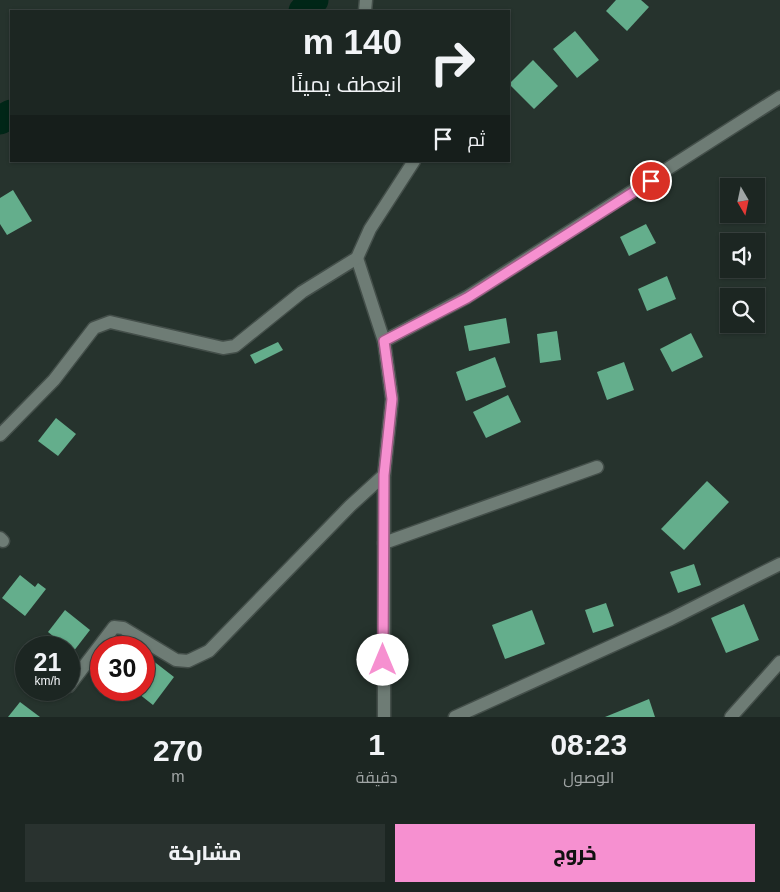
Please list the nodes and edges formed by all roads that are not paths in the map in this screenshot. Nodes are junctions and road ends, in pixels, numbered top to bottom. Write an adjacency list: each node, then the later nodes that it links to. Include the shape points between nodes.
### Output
1 (780, 97): 4 (street, via 467,298)
2 (413, 162): 3 (street, via 370,229)
3 (357, 258): 4 (street); 5 (street, via 302,292 235,346 223,348 110,322 94,328 54,380)
4 (384, 341): 7 (street, via 392,399)
5 (0, 435)
6 (597, 467): 8 (street)
7 (384, 475): 8 (street); 11 (street, via 209,651 188,661 176,660 123,628 114,627)
8 (384, 543): 12 (street)
9 (780, 564): 13 (street, via 671,620)
10 (780, 662): 14 (street)
11 (80, 671)
12 (384, 717)
13 (455, 717)
14 (731, 717)

